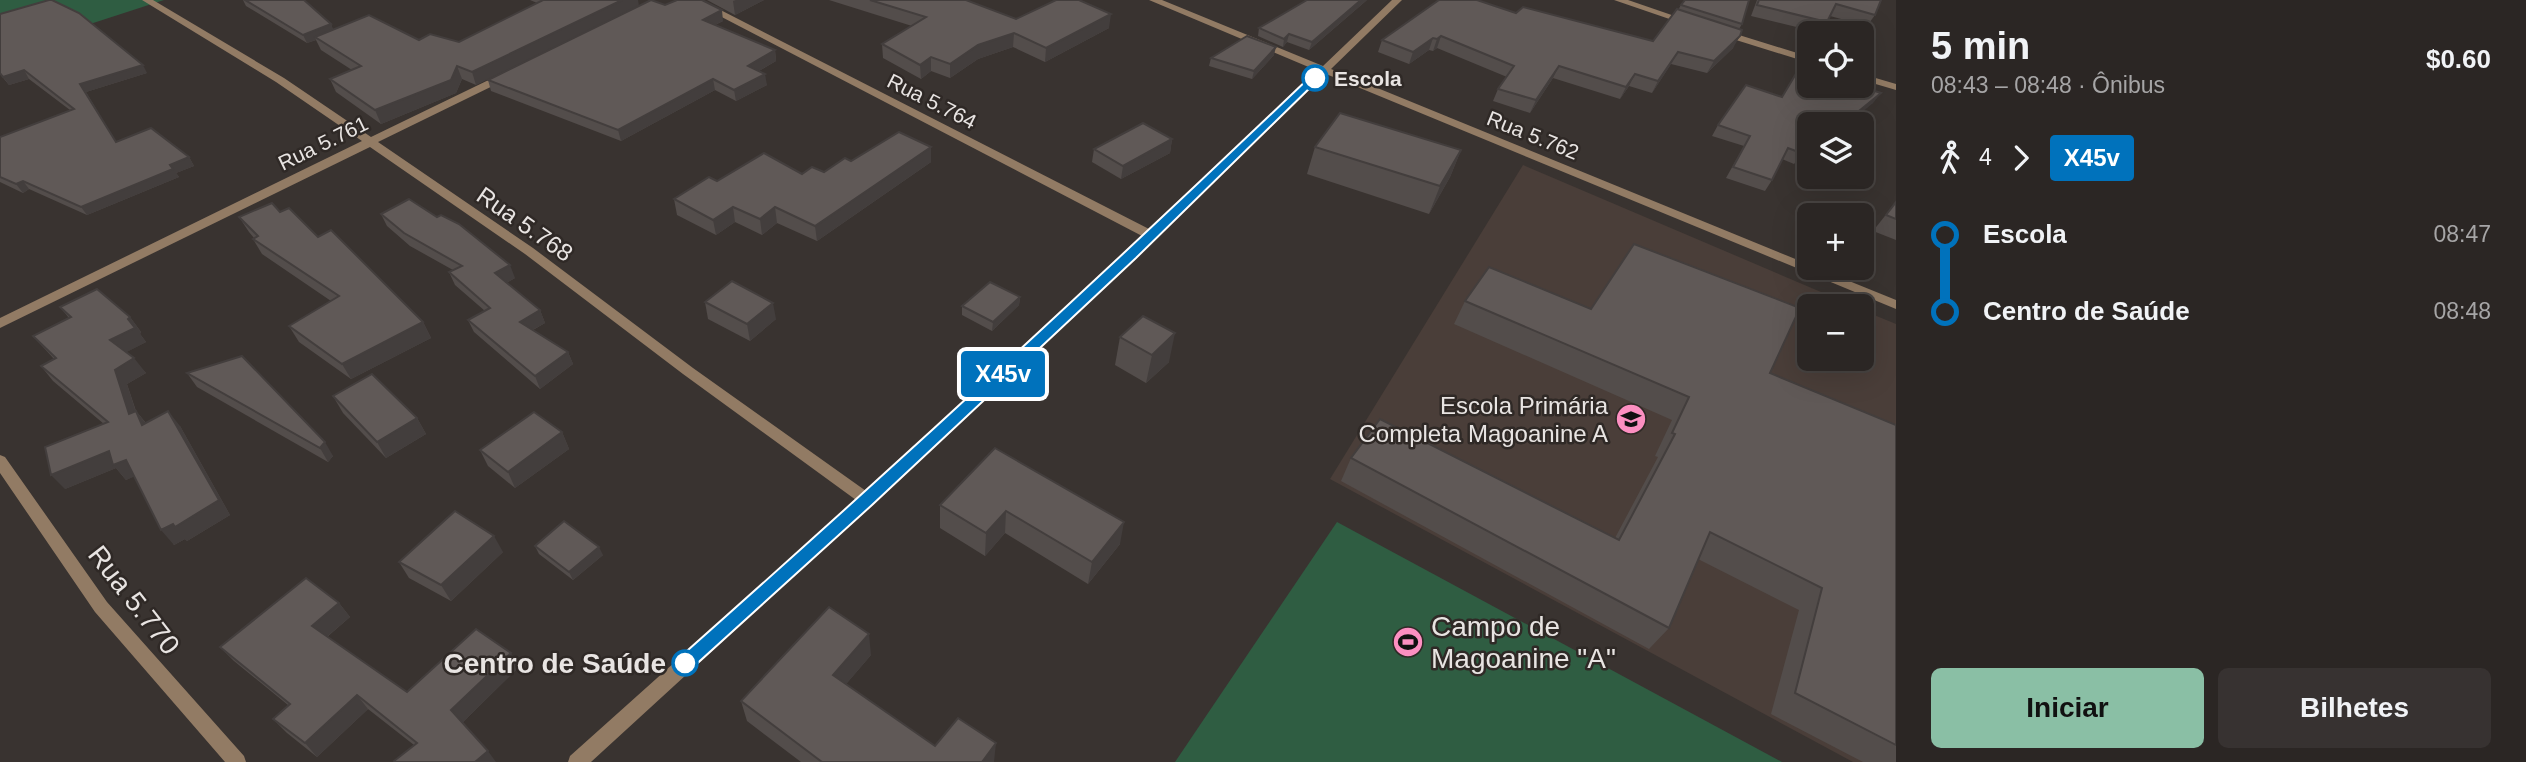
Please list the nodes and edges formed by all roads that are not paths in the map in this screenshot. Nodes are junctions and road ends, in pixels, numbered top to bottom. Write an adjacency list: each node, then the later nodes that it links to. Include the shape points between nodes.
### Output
1 (147, 0): 13 (street, Rua 5.768, via 280,80)
2 (694, 0): 14 (street, Rua 5.764)
3 (1154, 0): 10 (street, Rua 5.762)
4 (1397, 0): 10 (street)
5 (1619, 0): 6 (street)
6 (1695, 24)
7 (1708, 28): 8 (street)
8 (1797, 56)
9 (517, 71): 13 (street, Rua 5.761)
10 (1320, 73): 14 (street); 15 (street, Rua 5.762)
11 (1874, 81): 12 (street)
12 (1896, 88)
13 (369, 142): 16 (street, Rua 5.761); 18 (street, Rua 5.768, via 530,251)
14 (1152, 236): 18 (street)
15 (1896, 305)
16 (0, 323)
17 (0, 461): 19 (street, Rua 5.770, via 101,607)
18 (867, 500): 20 (street)
19 (237, 762)
20 (577, 762)

